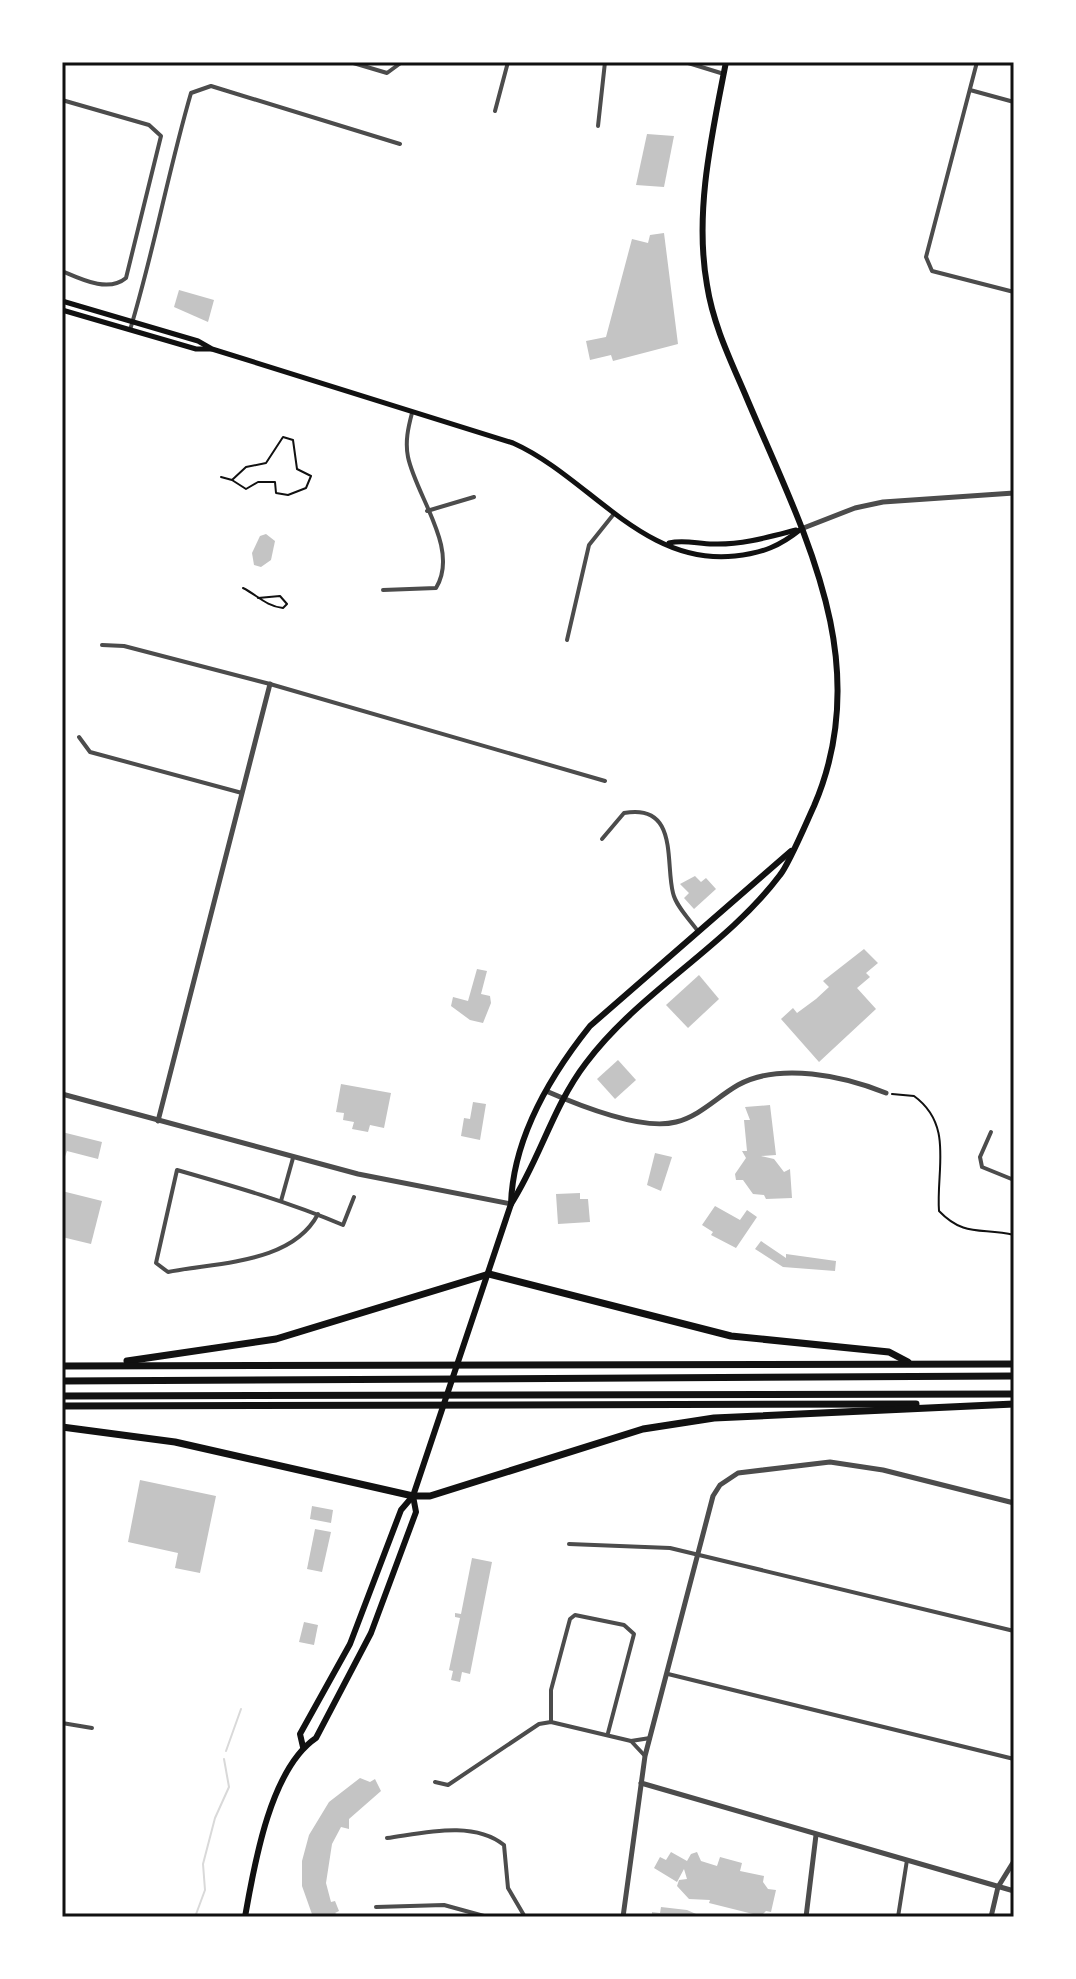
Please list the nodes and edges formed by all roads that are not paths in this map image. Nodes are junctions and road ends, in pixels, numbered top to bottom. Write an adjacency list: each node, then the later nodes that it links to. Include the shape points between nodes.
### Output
1 (350, 62): 2 (street, via 387,73)
2 (402, 62)
3 (508, 62): 12 (street)
4 (605, 62): 13 (street)
5 (685, 62): 8 (street)
6 (726, 62): 8 (main road)
7 (977, 62): 9 (street)
8 (724, 74): 27 (main road, via 704,198 706,285 722,340)
9 (970, 90): 11 (street); 16 (street, via 926,257 932,271)
10 (62, 100): 15 (street, via 149,125 161,136 126,278 106,286)
11 (1014, 102)
12 (495, 111)
13 (598, 126)
14 (400, 144): 19 (street, via 211,86 191,93)
15 (62, 271)
16 (1014, 292)
17 (62, 301): 19 (main road)
18 (62, 310): 20 (main road)
19 (132, 322): 20 (street); 21 (main road)
20 (130, 330): 21 (main road)
21 (212, 349): 22 (main road)
22 (412, 413): 25 (street, via 407,454); 26 (main road, via 532,452)
23 (1014, 493): 27 (street, via 864,505)
24 (474, 497): 25 (street)
25 (427, 511): 29 (street, via 439,539 439,583 436,588)
26 (613, 515): 28 (main road); 30 (street, via 589,545)
27 (801, 529): 28 (main road, via 747,542); 28 (main road, via 780,546 722,558 678,552); 37 (main road, via 832,618 839,696 828,761)
28 (668, 543)
29 (383, 590)
30 (567, 640)
31 (102, 645): 32 (street, via 124,646)
32 (270, 684): 34 (street); 35 (street)
33 (79, 737): 35 (street, via 90,752)
34 (605, 781)
35 (242, 793): 45 (street)
36 (602, 839): 38 (street, via 624,813 658,823 670,841 673,896)
37 (791, 851): 38 (main road); 44 (main road, via 784,871 763,896 610,1036)
38 (697, 930): 41 (main road, via 590,1026)
39 (1014, 1040): 40 (street)
40 (1014, 1048)
41 (546, 1091): 44 (street); 51 (main road, via 518,1158)
42 (886, 1093): 44 (street, via 839,1080 771,1072 734,1087 704,1110 658,1124)
43 (62, 1094): 45 (street)
44 (563, 1099): 51 (main road)
45 (158, 1121): 47 (street)
46 (991, 1132): 48 (street, via 980,1157 982,1167)
47 (293, 1158): 50 (street); 51 (street)
48 (1014, 1180)
49 (354, 1197): 52 (street, via 343,1225)
50 (281, 1201): 52 (street); 52 (street, via 177,1170 156,1263 168,1272 276,1251 301,1237)
51 (511, 1204): 53 (main road)
52 (318, 1214)
53 (489, 1274): 54 (highway, via 731,1336 889,1352); 56 (highway, via 276,1339); 66 (main road)
54 (910, 1363): 55 (highway); 56 (highway)
55 (1014, 1364)
56 (104, 1365): 57 (highway)
57 (62, 1366)
58 (1014, 1376): 59 (highway)
59 (62, 1381)
60 (1014, 1394): 62 (highway, via 905,1391)
61 (62, 1396): 62 (highway, via 414,1395)
62 (482, 1400): 63 (highway); 64 (highway)
63 (1014, 1404): 66 (highway, via 714,1418 643,1429 452,1491)
64 (62, 1406)
65 (62, 1427): 66 (highway, via 175,1442)
66 (413, 1496): 78 (main road, via 401,1510 350,1644 300,1734); 78 (main road, via 416,1512 371,1633 316,1738)
67 (1014, 1503): 69 (street, via 830,1462 738,1473 720,1485)
68 (569, 1544): 69 (street, via 670,1548)
69 (697, 1555): 70 (street); 71 (street)
70 (1014, 1631)
71 (668, 1674): 76 (street); 80 (street)
72 (551, 1722): 75 (street); 75 (street, via 551,1690 575,1615 624,1625 634,1634); 81 (street, via 526,1731 448,1785)
73 (62, 1723): 74 (street)
74 (92, 1728)
75 (608, 1733): 77 (street)
76 (650, 1738): 77 (street); 79 (street)
77 (631, 1741): 79 (street)
78 (303, 1747): 90 (main road, via 258,1848)
79 (645, 1756): 82 (street)
80 (1014, 1759)
81 (435, 1782)
82 (641, 1783): 83 (street); 93 (street)
83 (816, 1834): 85 (street); 94 (street)
84 (387, 1838): 92 (street, via 446,1830 491,1834 504,1845 508,1888)
85 (907, 1859): 87 (street); 95 (street)
86 (1014, 1861): 87 (street)
87 (998, 1887): 88 (street); 96 (street)
88 (1014, 1891)
89 (376, 1907): 91 (street, via 444,1905)
90 (245, 1917)
91 (507, 1917)
92 (525, 1917)
93 (623, 1917)
94 (806, 1917)
95 (898, 1917)
96 (991, 1917)

